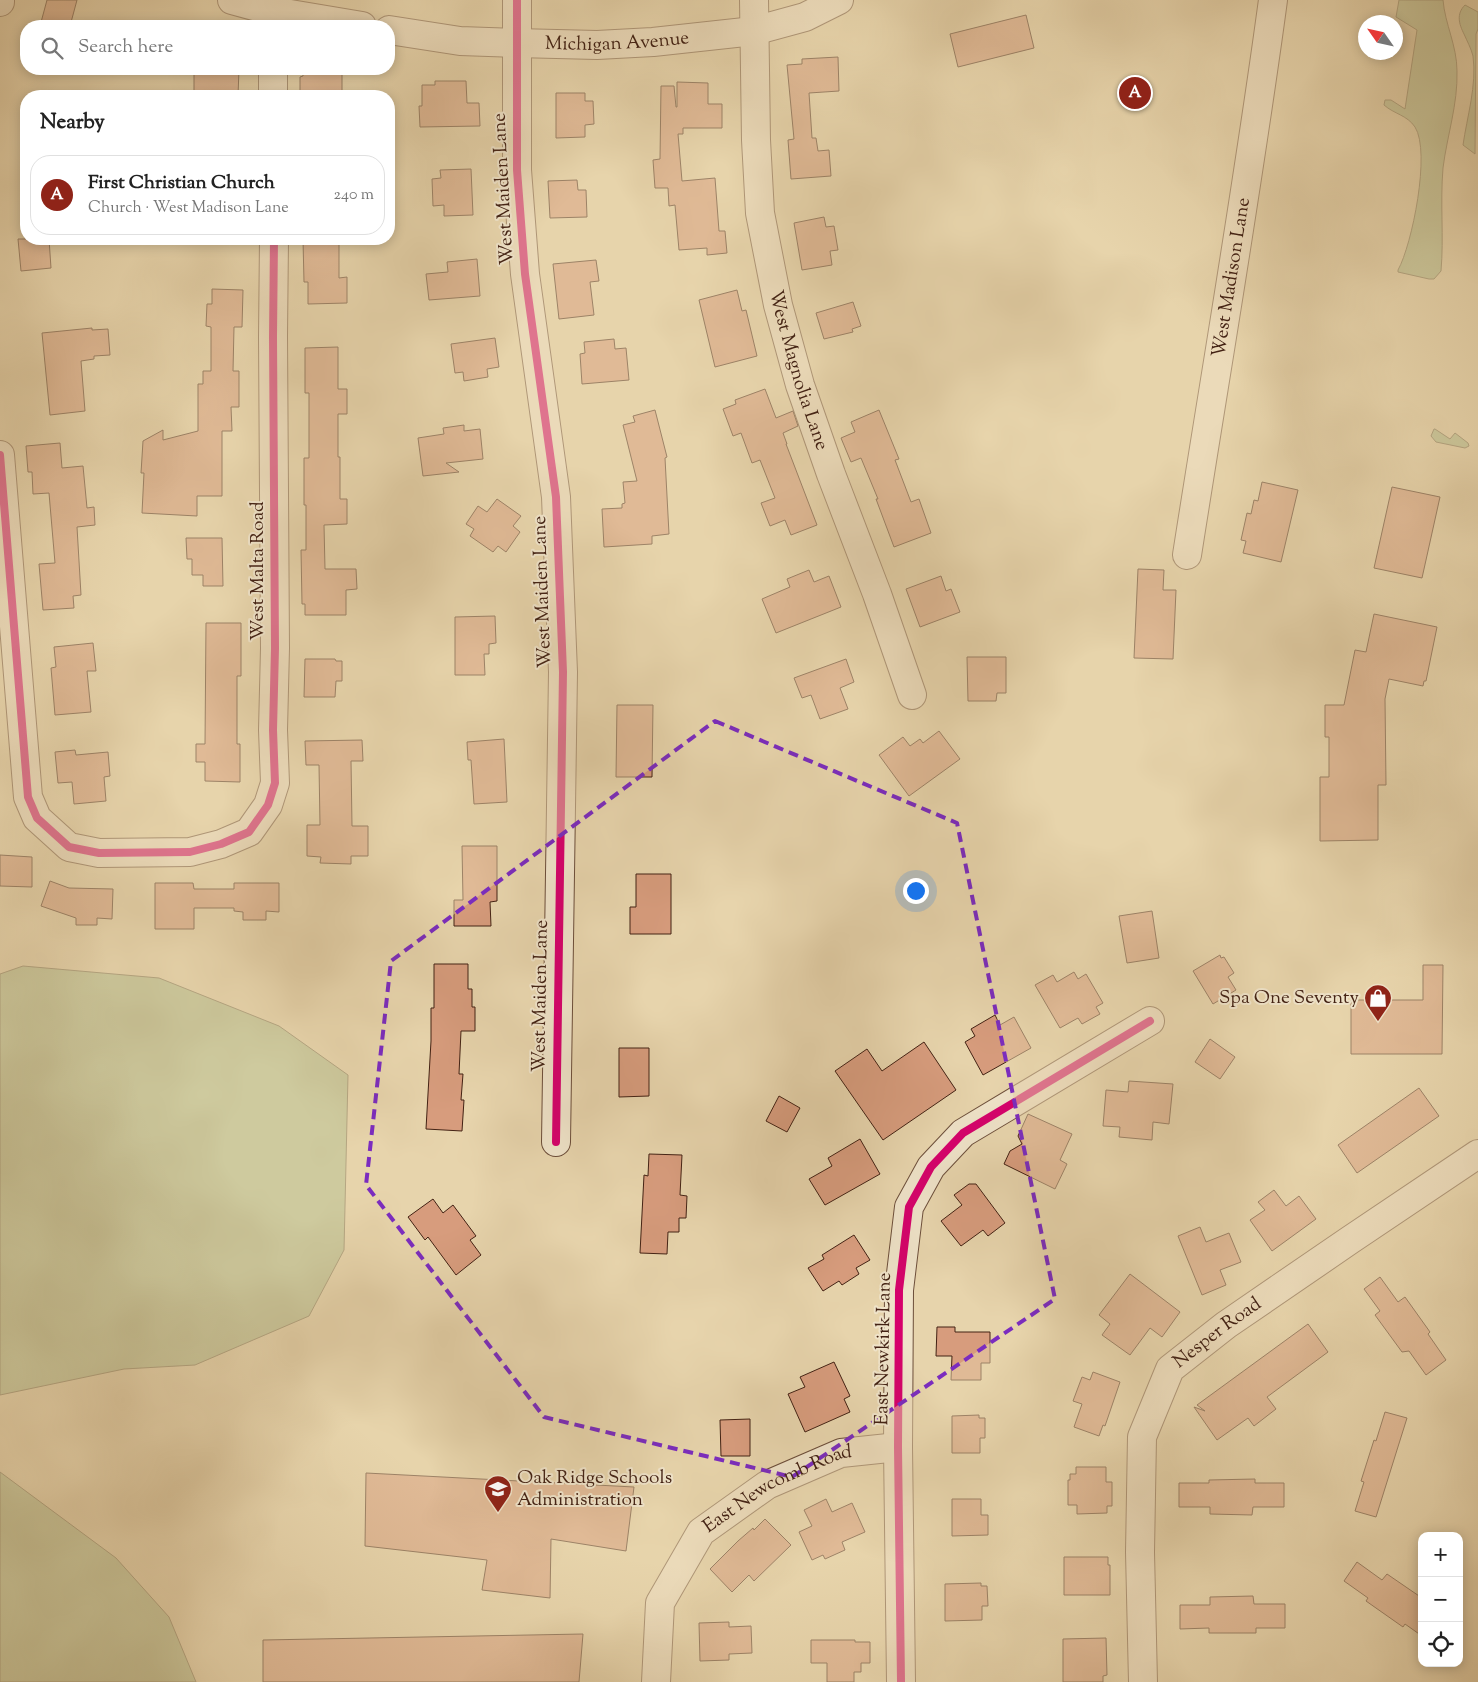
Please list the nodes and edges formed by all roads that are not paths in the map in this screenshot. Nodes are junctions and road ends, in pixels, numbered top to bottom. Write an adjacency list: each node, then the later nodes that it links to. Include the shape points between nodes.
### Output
1 (232, 0): 6 (street)
2 (517, 0): 10 (street, West Maiden Lane)
3 (754, 0): 9 (street, West Magnolia Lane)
4 (839, 0): 9 (street, Michigan Avenue, via 805,17)
5 (1273, 0): 15 (street, West Madison Lane)
6 (272, 13): 7 (street)
7 (320, 20)
8 (395, 31): 10 (street, Michigan Avenue, via 460,41)
9 (754, 31): 10 (street, Michigan Avenue, via 620,44); 16 (street, West Magnolia Lane, via 760,213 778,305 800,384)
10 (516, 43): 18 (street, West Maiden Lane, via 517,170 525,274 556,497 562,642)
11 (272, 75): 12 (street)
12 (273, 90)
13 (274, 245): 14 (street, West Malta Road, via 275,783 268,805 249,832 190,852 99,853 69,847 38,818 28,797)
14 (0, 455)
15 (1187, 555)
16 (912, 695)
17 (1150, 1021): 20 (street, East Newkirk Lane, via 963,1133 931,1167 909,1207 900,1280)
18 (556, 1142)
19 (1478, 1154): 23 (street, Nesper Road, via 1226,1325 1170,1369 1142,1437)
20 (898, 1447): 21 (street, East Newcomb Road, via 841,1454 766,1485 701,1532 660,1603); 22 (street, East Newkirk Lane)
21 (656, 1682)
22 (901, 1682)
23 (1143, 1682)

